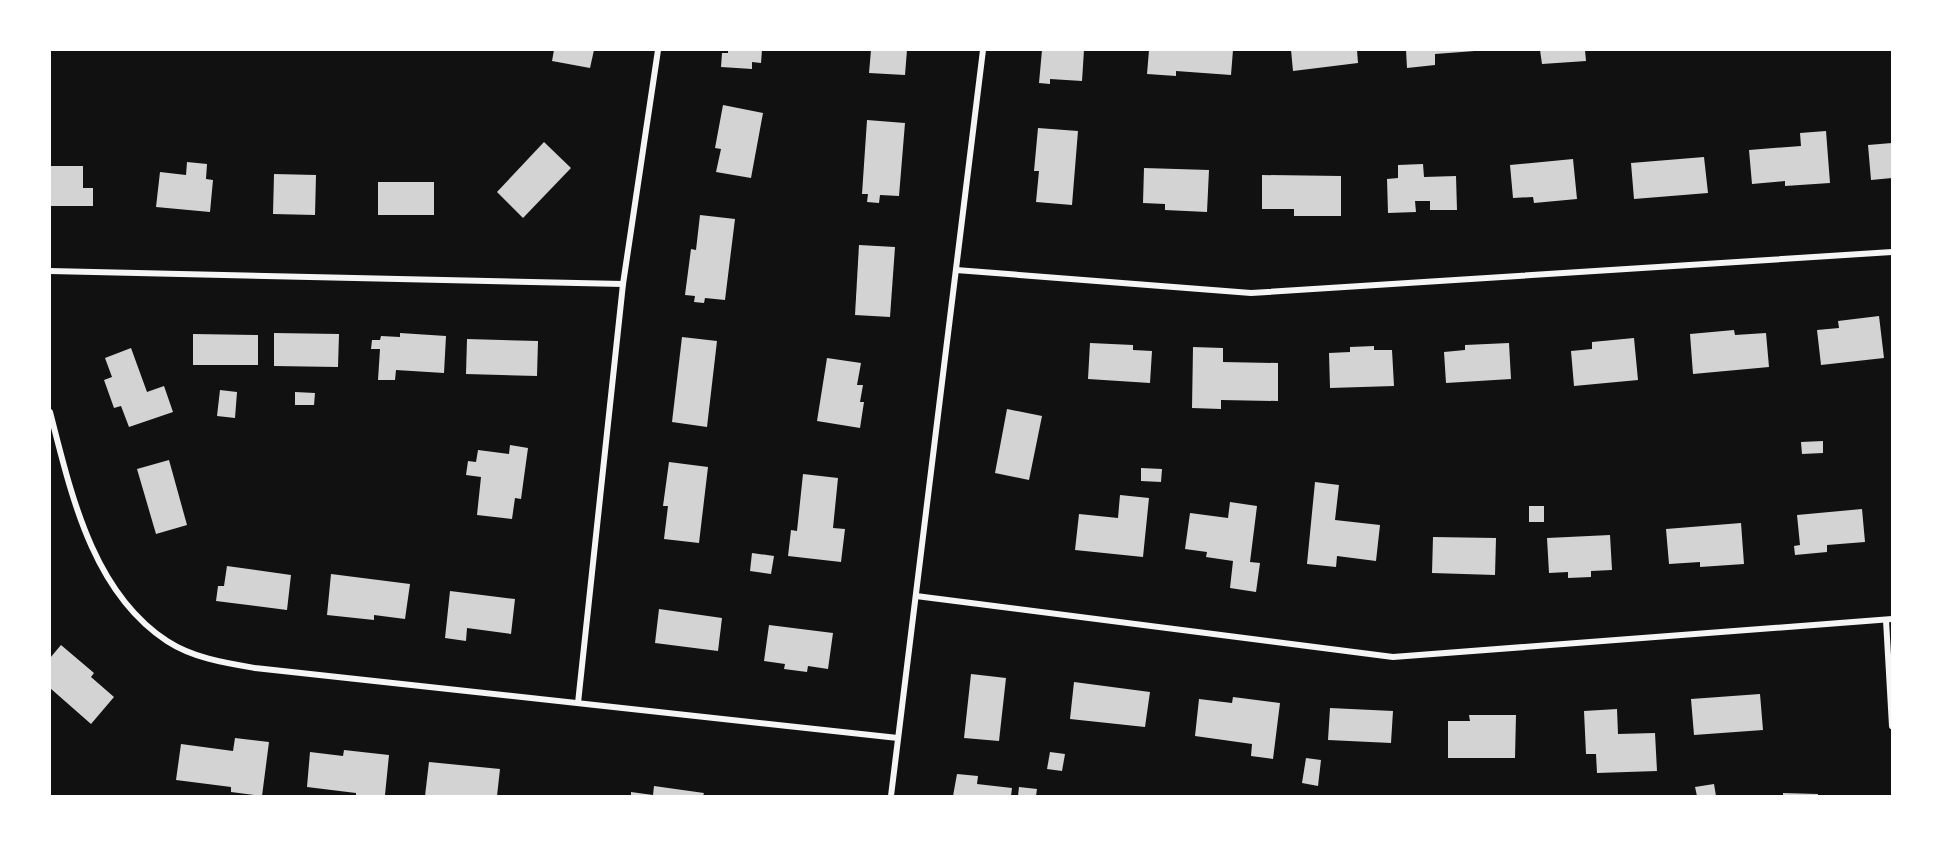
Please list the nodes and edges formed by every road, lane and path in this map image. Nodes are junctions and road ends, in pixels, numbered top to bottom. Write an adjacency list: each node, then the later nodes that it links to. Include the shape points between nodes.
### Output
1 (658, 50): 6 (street)
2 (983, 50): 4 (street)
3 (1893, 252): 4 (street, via 1251,292)
4 (956, 270): 8 (street)
5 (50, 271): 6 (street)
6 (623, 284): 10 (street)
7 (50, 412): 10 (street, via 70,488 98,559 120,596 167,641 194,654 255,668)
8 (916, 596): 9 (street, via 1393,657); 12 (street)
9 (1889, 620): 11 (street)
10 (578, 703): 12 (street)
11 (1893, 726)
12 (898, 738): 13 (street)
13 (891, 796)

